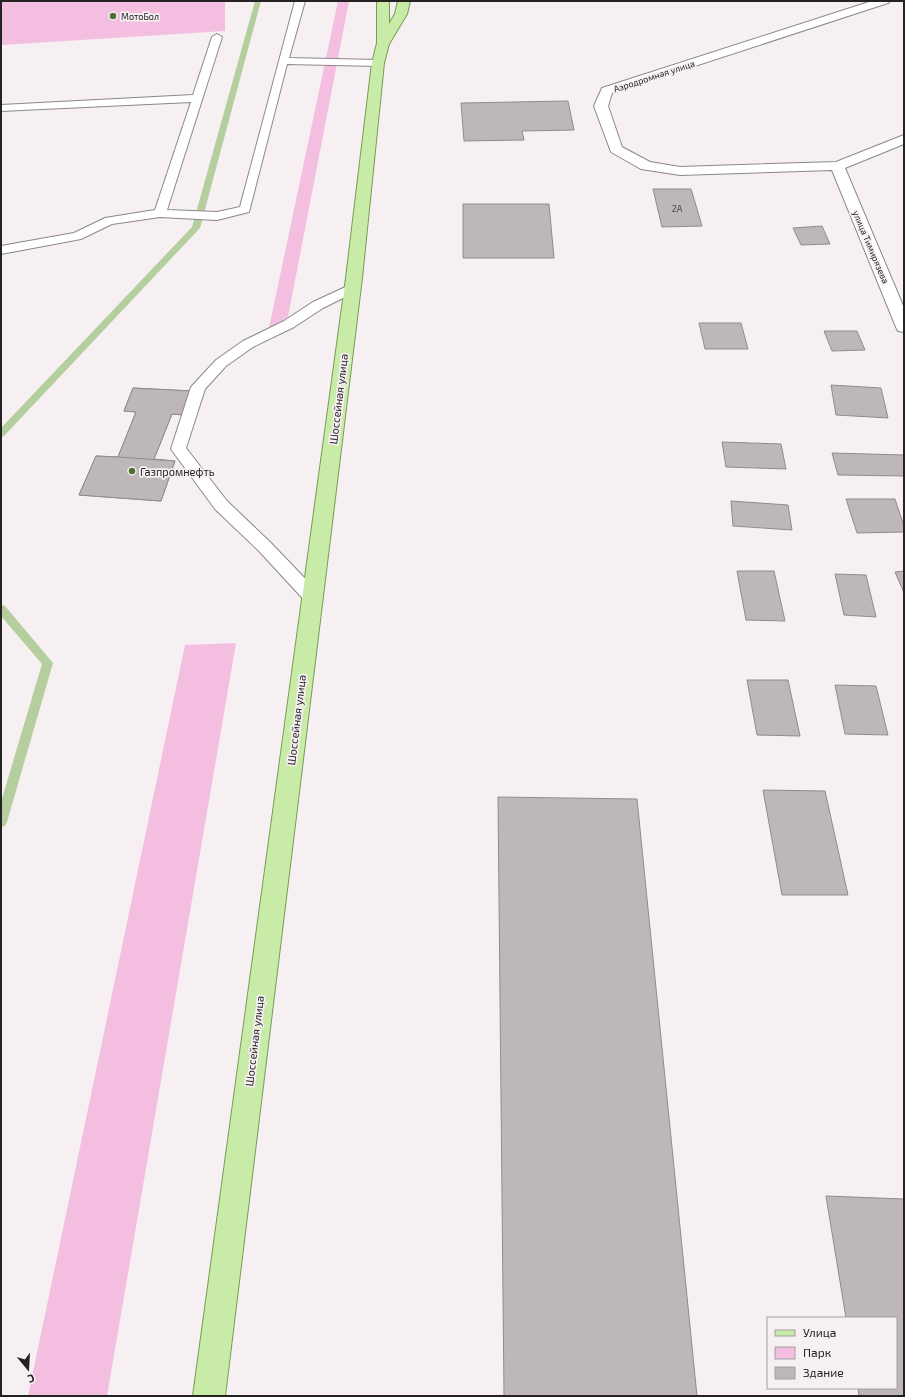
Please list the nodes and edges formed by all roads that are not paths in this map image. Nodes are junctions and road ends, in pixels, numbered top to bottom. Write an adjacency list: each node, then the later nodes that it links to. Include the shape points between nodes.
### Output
1 (300, 1): 7 (lane)
2 (383, 1): 6 (main road)
3 (404, 1): 6 (main road, via 401,14)
4 (884, 1): 12 (street, Аэродромная улица, via 607,91 601,106 616,149 646,166 680,171)
5 (217, 37): 9 (lane)
6 (383, 44): 8 (main road, Шоссейная улица)
7 (283, 61): 8 (lane); 13 (lane, via 244,209 217,216)
8 (378, 63): 15 (main road, Шоссейная улица)
9 (197, 98): 10 (lane); 13 (lane)
10 (1, 108)
11 (904, 139): 12 (street, via 856,161)
12 (837, 166): 16 (street, улица Тимирязева)
13 (160, 213): 14 (lane, via 109,220 77,236)
14 (1, 250)
15 (352, 288): 17 (main road, Шоссейная улица); 17 (lane, via 248,344 221,363 198,387 178,449 220,505 265,547)
16 (904, 327)
17 (312, 597): 18 (main road, Шоссейная улица)
18 (209, 1396)

